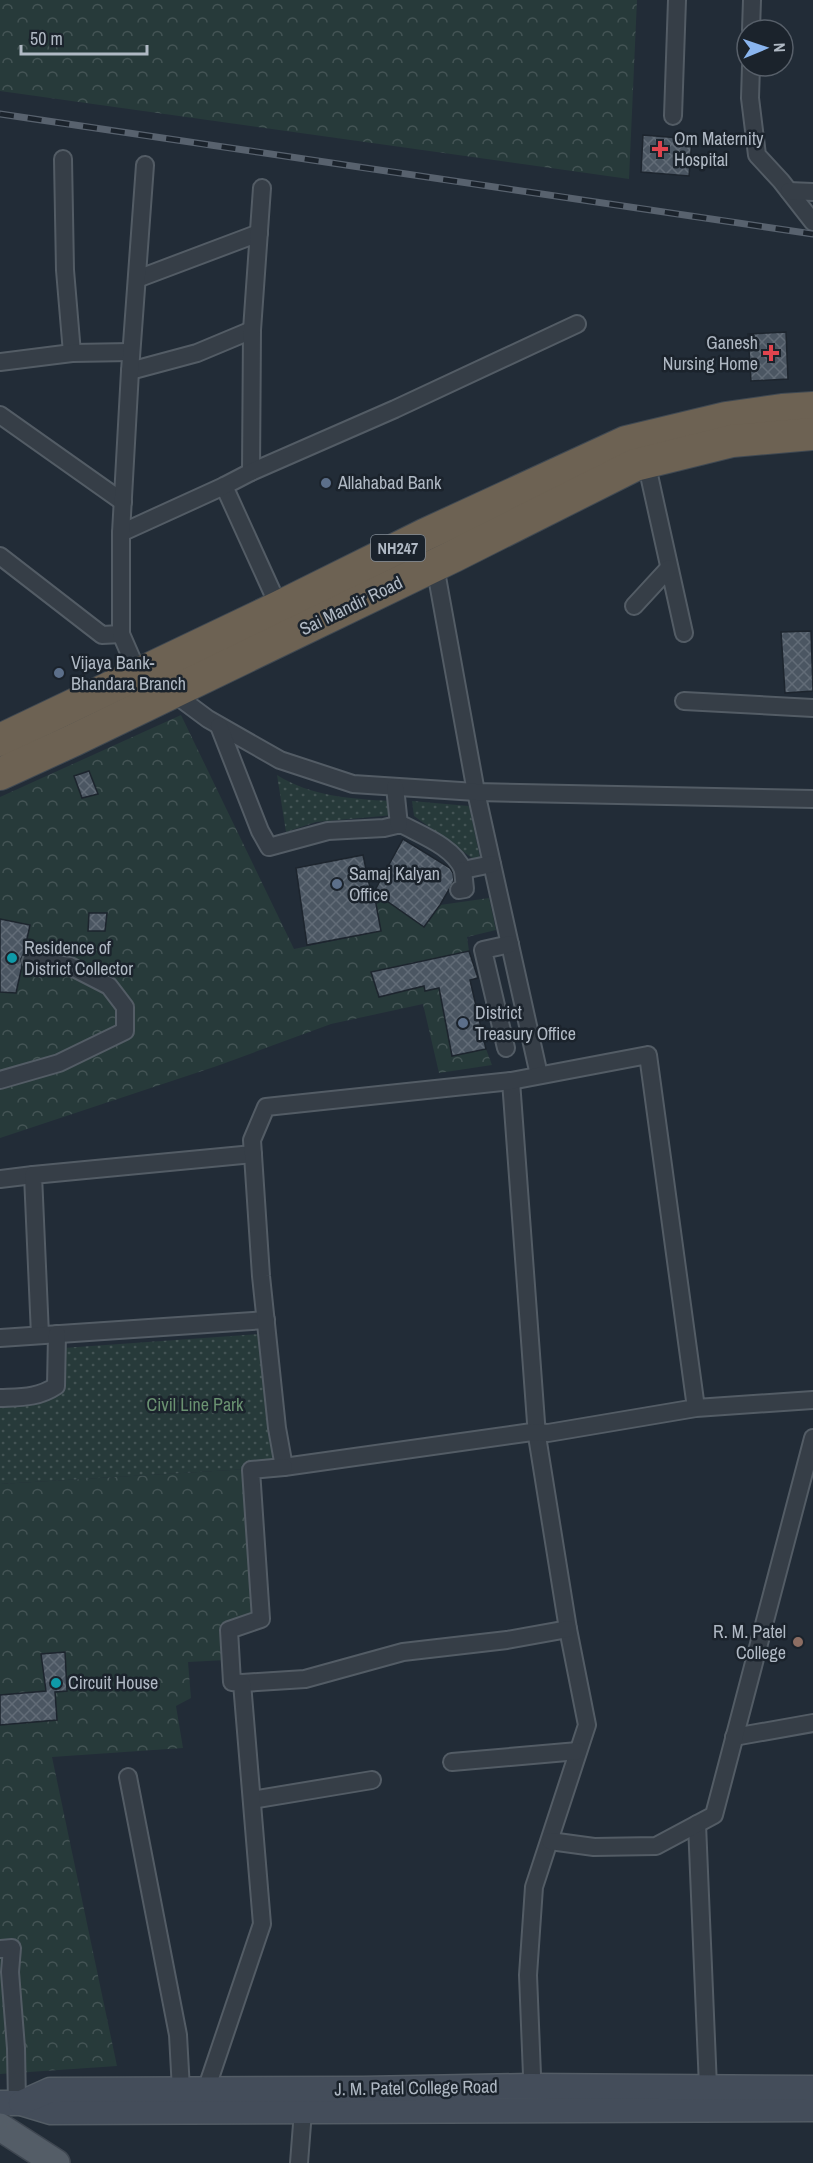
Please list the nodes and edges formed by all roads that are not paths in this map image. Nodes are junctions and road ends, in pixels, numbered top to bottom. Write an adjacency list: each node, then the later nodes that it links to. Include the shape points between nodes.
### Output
1 (677, 0): 5 (street)
2 (752, 0): 3 (street)
3 (751, 18)
4 (751, 78): 9 (street, via 757,155)
5 (673, 116)
6 (63, 159): 17 (street, via 64,270)
7 (145, 165): 13 (street)
8 (262, 188): 12 (street)
9 (789, 191): 10 (street); 11 (street)
10 (813, 192)
11 (813, 222)
12 (259, 233): 13 (street); 15 (street)
13 (136, 279): 16 (street)
14 (577, 324): 24 (street, via 395,410)
15 (252, 330): 19 (street, via 197,353); 24 (street)
16 (131, 352): 17 (street); 19 (street)
17 (72, 353): 18 (street)
18 (0, 362)
19 (130, 371): 26 (street)
20 (813, 408): 23 (highway, Sai Mandir Road / NH247, via 726,418)
21 (0, 415): 26 (street)
22 (813, 434): 23 (highway, Sai Mandir Road / NH247)
23 (643, 451): 29 (highway, Sai Mandir Road / NH247, via 635,465); 30 (street); 32 (highway, Sai Mandir Road / NH247, via 626,442)
24 (251, 472): 25 (street)
25 (224, 486): 27 (street); 32 (street)
26 (123, 502): 27 (street)
27 (121, 533): 34 (street)
28 (0, 556): 34 (street, via 102,635)
29 (435, 566): 36 (highway, Sai Mandir Road / NH247); 43 (street)
30 (669, 568): 31 (street); 33 (street)
31 (634, 606)
32 (279, 607): 35 (highway, Sai Mandir Road / NH247)
33 (684, 633)
34 (121, 634): 35 (street)
35 (148, 668): 36 (highway); 40 (highway, Sai Mandir Road / NH247)
36 (172, 693): 39 (street); 41 (highway, Sai Mandir Road / NH247)
37 (684, 701): 38 (street)
38 (813, 708)
39 (219, 726): 42 (street, via 280,760 353,784); 45 (street, via 268,847 328,831)
40 (0, 740)
41 (0, 774)
42 (395, 787): 43 (street); 45 (street)
43 (476, 792): 44 (street); 46 (street)
44 (813, 799)
45 (399, 825): 47 (street, via 434,842 459,861)
46 (492, 864): 47 (street); 49 (street)
47 (463, 870): 48 (street, via 465,889)
48 (459, 890)
49 (510, 944): 51 (street, via 483,950); 52 (street)
50 (31, 961): 53 (street, via 70,966 109,986 125,1007 125,1031 59,1063)
51 (506, 1048)
52 (539, 1075): 54 (street); 63 (street, via 648,1055)
53 (0, 1080)
54 (511, 1081): 55 (street, via 266,1107 252,1140); 64 (street)
55 (253, 1154): 56 (street); 58 (street)
56 (33, 1175): 57 (street); 59 (street)
57 (0, 1179)
58 (266, 1320): 59 (street); 66 (street)
59 (48, 1335): 60 (street); 61 (street, via 56,1386 33,1396)
60 (0, 1338)
61 (0, 1398)
62 (813, 1400): 63 (street)
63 (696, 1407): 64 (street)
64 (537, 1432): 66 (street); 67 (street)
65 (813, 1438): 70 (street)
66 (284, 1467): 68 (street, via 251,1470 261,1620 229,1630 232,1682)
67 (568, 1629): 68 (street, via 507,1641 403,1653 305,1679); 71 (street, via 586,1725)
68 (242, 1683): 75 (street)
69 (813, 1723): 70 (street)
70 (734, 1737): 76 (street, via 714,1815)
71 (578, 1751): 72 (street); 77 (street)
72 (452, 1762)
73 (128, 1777): 82 (street)
74 (372, 1780): 75 (street)
75 (252, 1800): 82 (street, via 262,1924)
76 (697, 1824): 77 (street, via 656,1846 594,1847); 80 (street)
77 (550, 1841): 79 (street, via 534,1887 528,1976 532,2075)
78 (0, 1949): 83 (street, via 12,1948 16,2048)
79 (524, 2086): 80 (main road, J. M. Patel College Road); 82 (main road, J. M. Patel College Road); 85 (main road)
80 (708, 2088): 81 (main road, J. M. Patel College Road)
81 (813, 2088)
82 (192, 2095): 83 (main road, J. M. Patel College Road, via 51,2112); 86 (main road, J. M. Patel College Road)
83 (13, 2103)
84 (813, 2109): 85 (main road, J. M. Patel College Road)
85 (519, 2110): 86 (main road, J. M. Patel College Road)
86 (303, 2111): 89 (street)
87 (0, 2127): 88 (main road)
88 (56, 2163)
89 (299, 2163)

